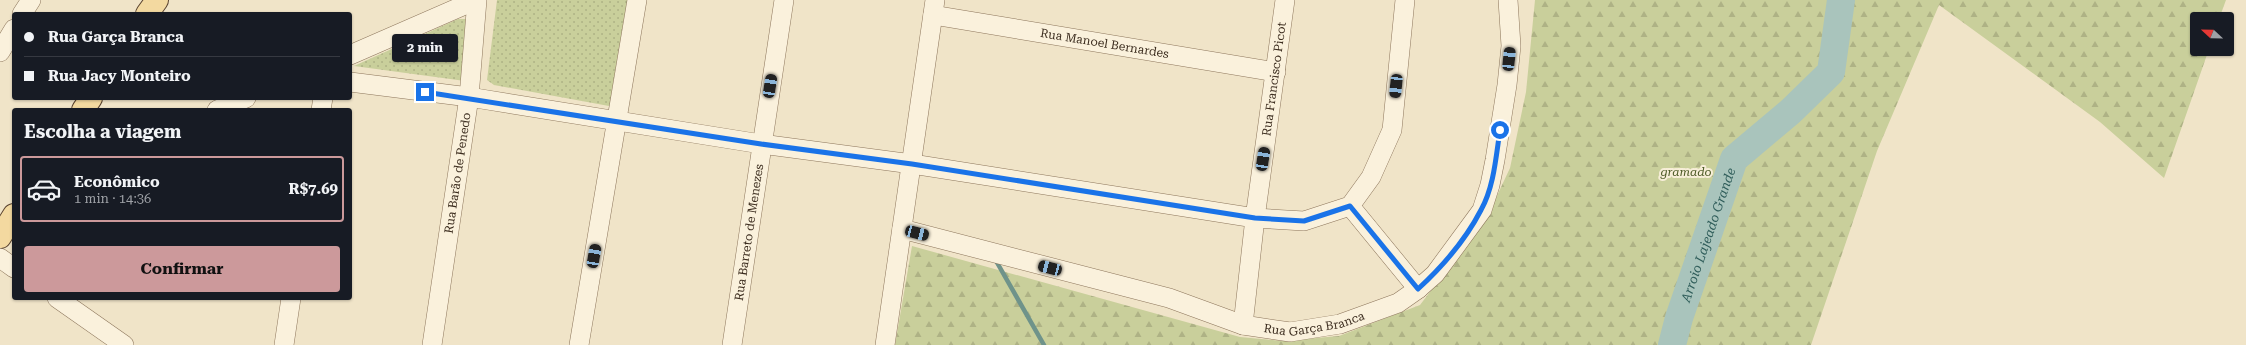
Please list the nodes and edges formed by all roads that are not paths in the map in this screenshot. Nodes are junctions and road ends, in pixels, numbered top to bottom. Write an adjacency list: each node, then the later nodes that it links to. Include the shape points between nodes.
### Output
1 (31, 0): 10 (street)
2 (156, 0): 11 (main road)
3 (476, 0): 14 (street); 17 (street, Rua Barão de Penedo)
4 (638, 0): 20 (street)
5 (784, 0): 21 (street, Rua Barreto de Menezes)
6 (1285, 0): 15 (street, Rua Francisco Picot)
7 (1405, 0): 23 (street, via 1392,130 1371,177)
8 (1508, 0): 30 (street, Rua Garça Branca, via 1511,46 1490,185 1482,210 1435,274)
9 (934, 8): 15 (street, Rua Manoel Bernardes); 22 (street)
10 (23, 12)
11 (148, 12)
12 (12, 31): 13 (street)
13 (0, 52)
14 (352, 54)
15 (1276, 72): 25 (street, Rua Francisco Picot)
16 (352, 82): 17 (street)
17 (470, 97): 20 (street); 36 (street, Rua Barão de Penedo)
18 (241, 100): 19 (street)
19 (222, 108)
20 (617, 121): 21 (street); 37 (street)
21 (761, 144): 22 (street); 38 (street, Rua Barreto de Menezes)
22 (912, 164): 25 (street); 26 (street)
23 (1350, 206): 25 (street, via 1304,221); 30 (street)
24 (12, 218): 27 (main road)
25 (1255, 218): 33 (street, Rua Francisco Picot)
26 (902, 229): 33 (street, Rua Garça Branca, via 1169,298); 39 (street)
27 (0, 237)
28 (0, 258): 29 (street)
29 (12, 267)
30 (1418, 289): 33 (street, Rua Garça Branca, via 1398,303 1340,324 1290,332)
31 (60, 300): 34 (street)
32 (291, 300): 35 (street)
33 (1243, 325)
34 (124, 345)
35 (284, 345)
36 (432, 345)
37 (579, 345)
38 (732, 345)
39 (885, 345)

